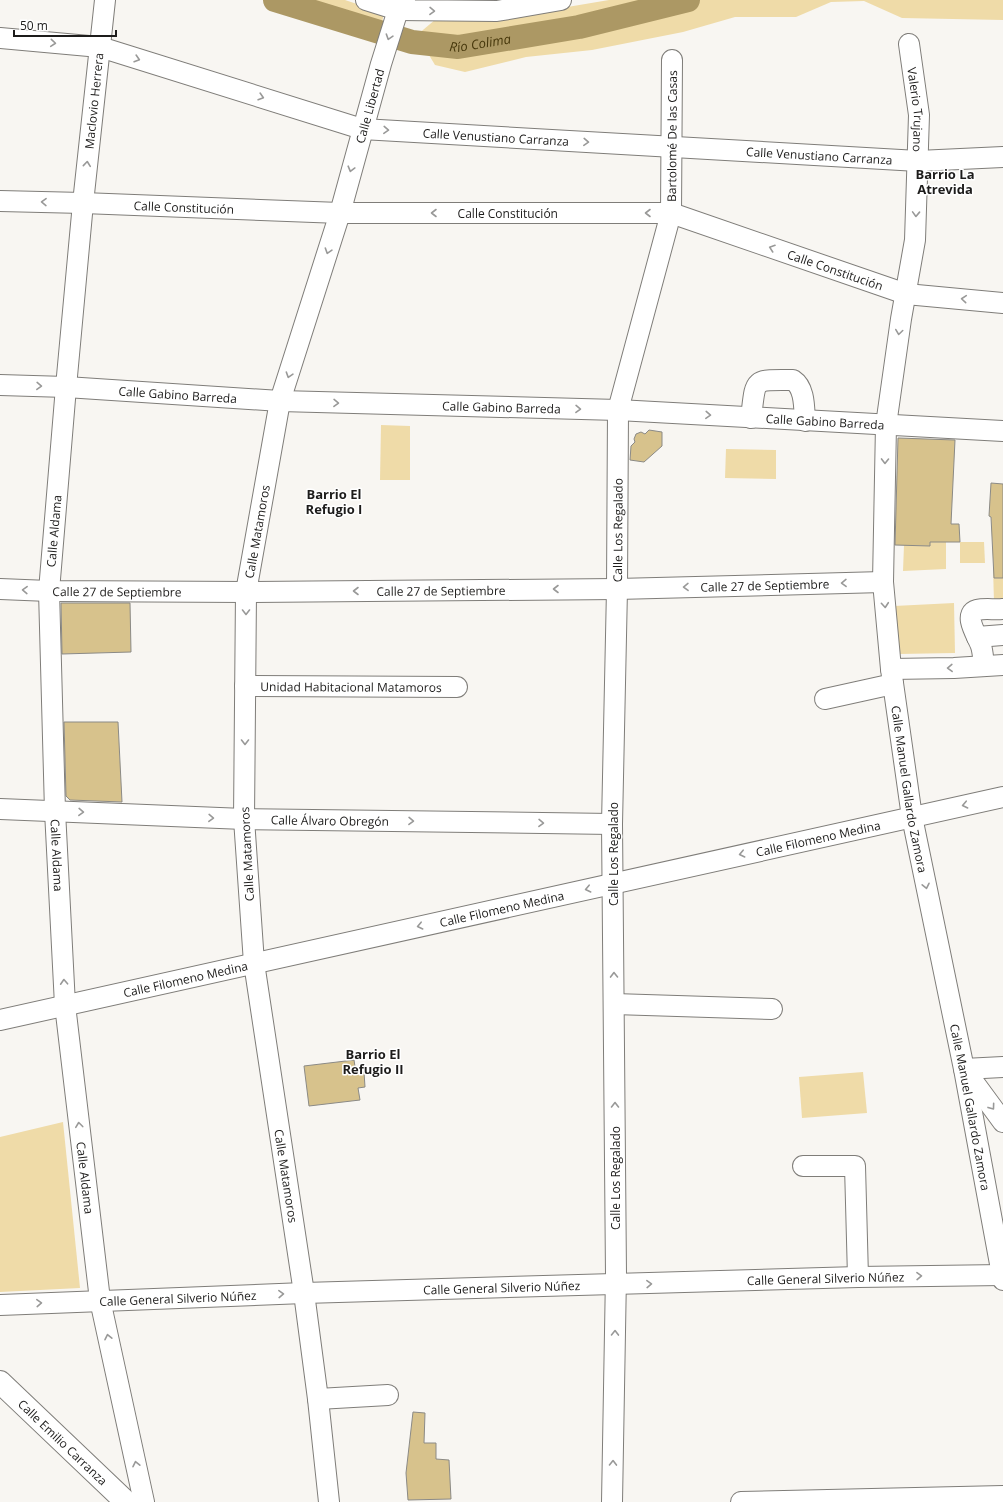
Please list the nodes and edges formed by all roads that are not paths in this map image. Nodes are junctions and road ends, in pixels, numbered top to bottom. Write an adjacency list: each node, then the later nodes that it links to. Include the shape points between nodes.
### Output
1 (366, 0): 4 (street)
2 (561, 0): 4 (street, one-way to 2, via 497,12)
3 (105, 1): 7 (street, Maclovio Herrera)
4 (401, 5): 9 (street, Calle Libertad, one-way to 9)
5 (0, 38): 7 (street, Calle Venustiano Carranza, one-way to 7)
6 (909, 44): 12 (street, Valerio Trujano, via 919,115)
7 (100, 47): 9 (street, Calle Venustiano Carranza, one-way to 9); 14 (street, Maclovio Herrera, one-way to 7)
8 (672, 60): 10 (street, Bartolomé De las Casas)
9 (362, 129): 10 (street, Calle Venustiano Carranza, one-way to 10); 16 (street, Calle Libertad, one-way to 16)
10 (671, 147): 12 (street, Calle Venustiano Carranza); 15 (street, Bartolomé De las Casas)
11 (1003, 157): 12 (street, Calle Venustiano Carranza)
12 (918, 161): 17 (street, Valerio Trujano, one-way to 17, via 915,240)
13 (0, 201): 14 (street, Calle Constitución, one-way to 13)
14 (83, 203): 16 (street, Calle Constitución); 20 (street, Calle Aldama)
15 (671, 213): 16 (street, Calle Constitución, one-way to 16); 17 (street, Calle Constitución, one-way to 15); 22 (street, Calle Los Regalado)
16 (340, 214): 21 (street, Calle Matamoros, one-way to 21)
17 (906, 294): 18 (street, Calle Constitución, one-way to 17); 25 (street, Calle Manuel Gallardo Zamora, one-way to 25)
18 (1003, 303)
19 (0, 385): 20 (street, Calle Gabino Barreda, one-way to 20)
20 (66, 387): 21 (street, Calle Gabino Barreda); 30 (street, Calle Aldama)
21 (280, 401): 22 (street, Calle Gabino Barreda, one-way to 22); 31 (street, Calle Matamoros)
22 (618, 410): 23 (street, Calle Gabino Barreda, one-way to 23); 29 (street, Calle Los Regalado)
23 (751, 418): 24 (street, Calle Gabino Barreda); 24 (street, via 757,384 762,380 793,380 801,389)
24 (805, 421): 25 (street, Calle Gabino Barreda)
25 (886, 425): 26 (street, Calle Gabino Barreda); 27 (street, Calle Manuel Gallardo Zamora, one-way to 27)
26 (1003, 431)
27 (883, 582): 29 (street, Calle 27 de Septiembre, one-way to 29); 36 (street, Calle Manuel Gallardo Zamora, one-way to 36)
28 (0, 589): 30 (street, Calle 27 de Septiembre, one-way to 28)
29 (617, 589): 31 (street, Calle 27 de Septiembre, one-way to 31); 45 (street, Calle Los Regalado)
30 (49, 591): 31 (street, Calle 27 de Septiembre); 42 (street, Calle Aldama)
31 (246, 592): 37 (street, Calle Matamoros, one-way to 37)
32 (1003, 609): 34 (street, via 976,610 972,614 970,622)
33 (1003, 635): 34 (street)
34 (977, 637): 35 (street)
35 (994, 665): 36 (street, one-way to 36)
36 (892, 677): 39 (street); 43 (street, Calle Manuel Gallardo Zamora)
37 (245, 686): 38 (street, Unidad Habitacional Matamoros); 44 (street, Calle Matamoros, one-way to 44)
38 (457, 687)
39 (825, 699)
40 (1003, 797): 43 (street, Calle Filomeno Medina, one-way to 43)
41 (0, 809): 42 (street, Calle Álvaro Obregón)
42 (55, 811): 44 (street, Calle Álvaro Obregón, one-way to 44); 49 (street, Calle Aldama, one-way to 42)
43 (912, 817): 46 (street, Calle Filomeno Medina, one-way to 46); 53 (street, Calle Manuel Gallardo Zamora, one-way to 53)
44 (244, 819): 45 (street, Calle Álvaro Obregón, one-way to 45); 47 (street, Calle Matamoros)
45 (612, 824): 46 (street, Calle Los Regalado)
46 (613, 883): 47 (street, Calle Filomeno Medina, one-way to 47); 48 (street, Calle Los Regalado, one-way to 46)
47 (254, 963): 49 (street, Calle Filomeno Medina); 59 (street, Calle Matamoros)
48 (614, 1004): 50 (street); 58 (street, Calle Los Regalado, one-way to 48)
49 (65, 1005): 51 (street, Calle Filomeno Medina); 60 (street, Calle Aldama, one-way to 49)
50 (772, 1009)
51 (0, 1020)
52 (1003, 1068): 53 (street)
53 (964, 1069): 54 (street, one-way to 54); 57 (street, Calle Manuel Gallardo Zamora)
54 (1003, 1122)
55 (803, 1166): 56 (street, via 855,1166)
56 (858, 1277): 57 (street, Calle General Silverio Núñez, one-way to 57); 58 (street, Calle General Silverio Núñez, one-way to 56)
57 (1003, 1277)
58 (616, 1285): 59 (street, Calle General Silverio Núñez); 70 (street, Calle Los Regalado, one-way to 58)
59 (304, 1293): 60 (street, Calle General Silverio Núñez, one-way to 59); 64 (street, Calle Matamoros)
60 (100, 1300): 61 (street, Calle General Silverio Núñez, one-way to 60); 68 (street, Calle Aldama, one-way to 60)
61 (0, 1305)
62 (0, 1382): 67 (main road, Calle Emilio Carranza)
63 (388, 1395): 64 (street)
64 (318, 1398): 69 (street, Calle Matamoros)
65 (1003, 1496): 66 (street)
66 (826, 1501): 71 (street)
67 (126, 1502)
68 (144, 1502)
69 (329, 1502)
70 (612, 1502)
71 (741, 1502)

